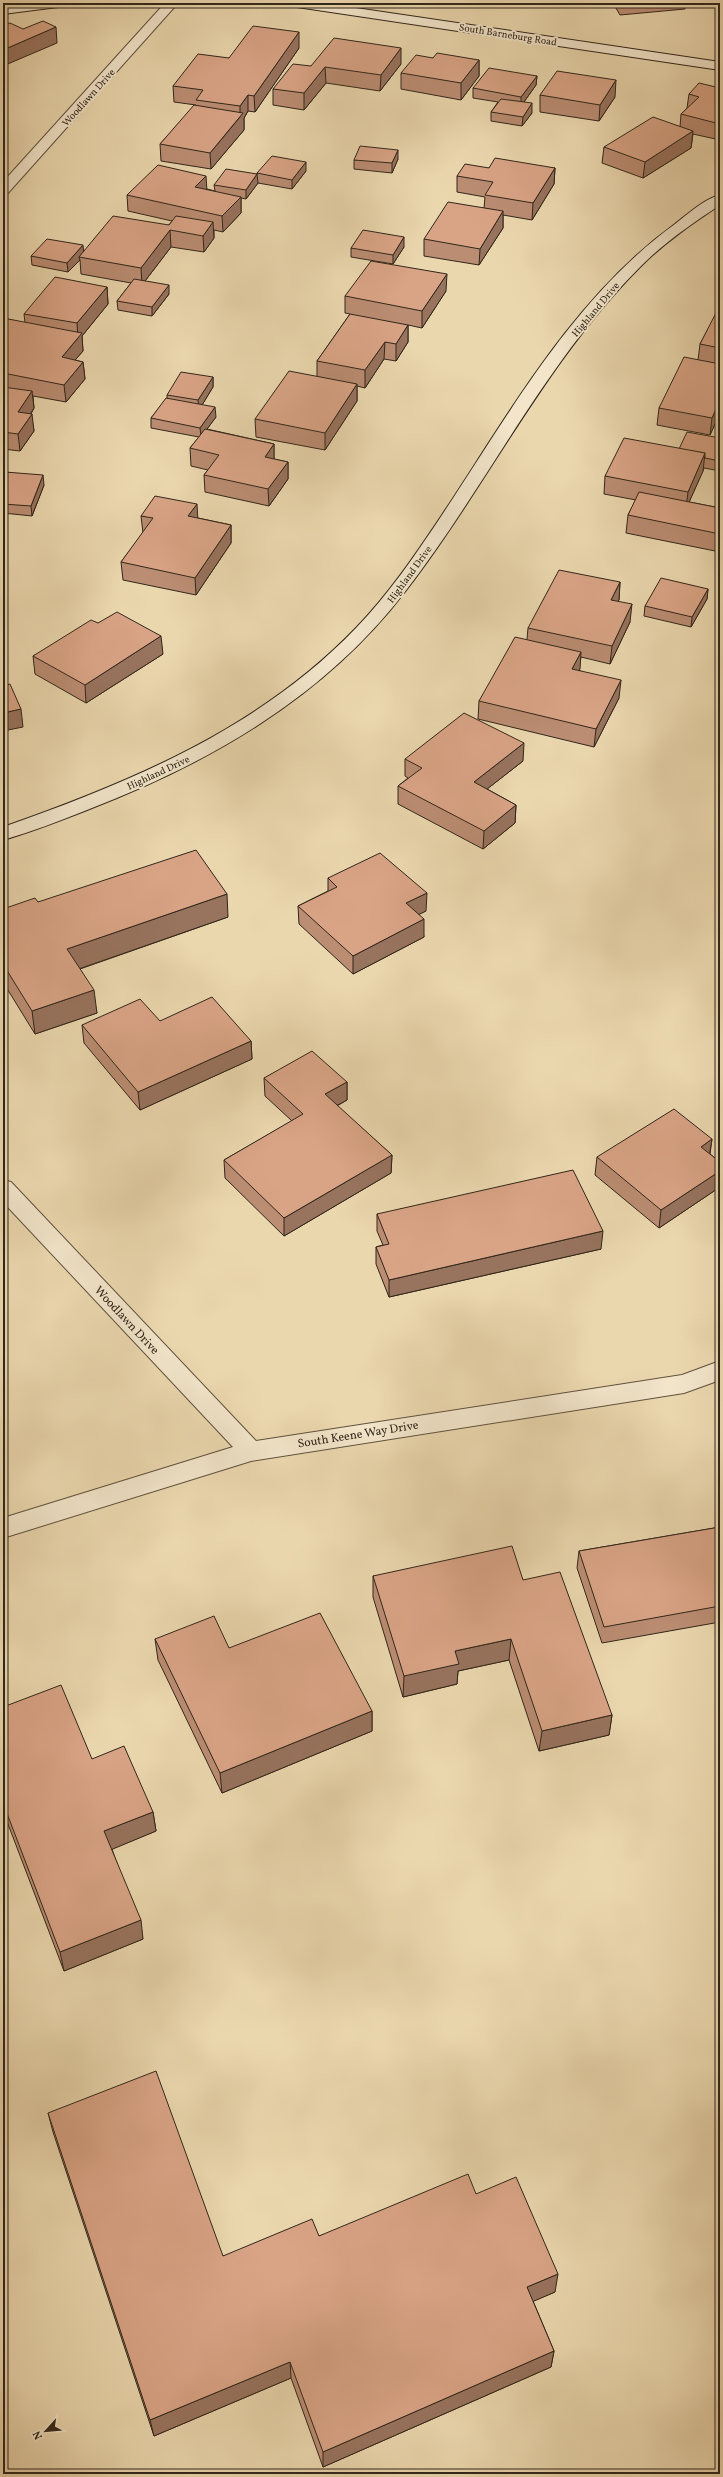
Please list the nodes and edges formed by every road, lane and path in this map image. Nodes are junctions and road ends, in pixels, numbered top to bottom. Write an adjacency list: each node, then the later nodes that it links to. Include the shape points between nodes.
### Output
1 (58, 3): 4 (street)
2 (172, 3): 6 (street, Woodlawn Drive)
3 (297, 3): 5 (street, South Barneburg Road)
4 (3, 10)
5 (720, 66)
6 (3, 190)
7 (720, 199): 8 (street, Highland Drive, via 660,243 604,297 547,371 415,567 381,611 336,658 272,709 212,746 99,800)
8 (3, 834)
9 (3, 1188): 13 (street, Woodlawn Drive)
10 (720, 1370): 11 (street, South Keene Way Drive)
11 (684, 1384): 12 (street); 13 (street, South Keene Way Drive)
12 (720, 1385)
13 (251, 1451): 14 (street, South Keene Way Drive)
14 (3, 1528)

